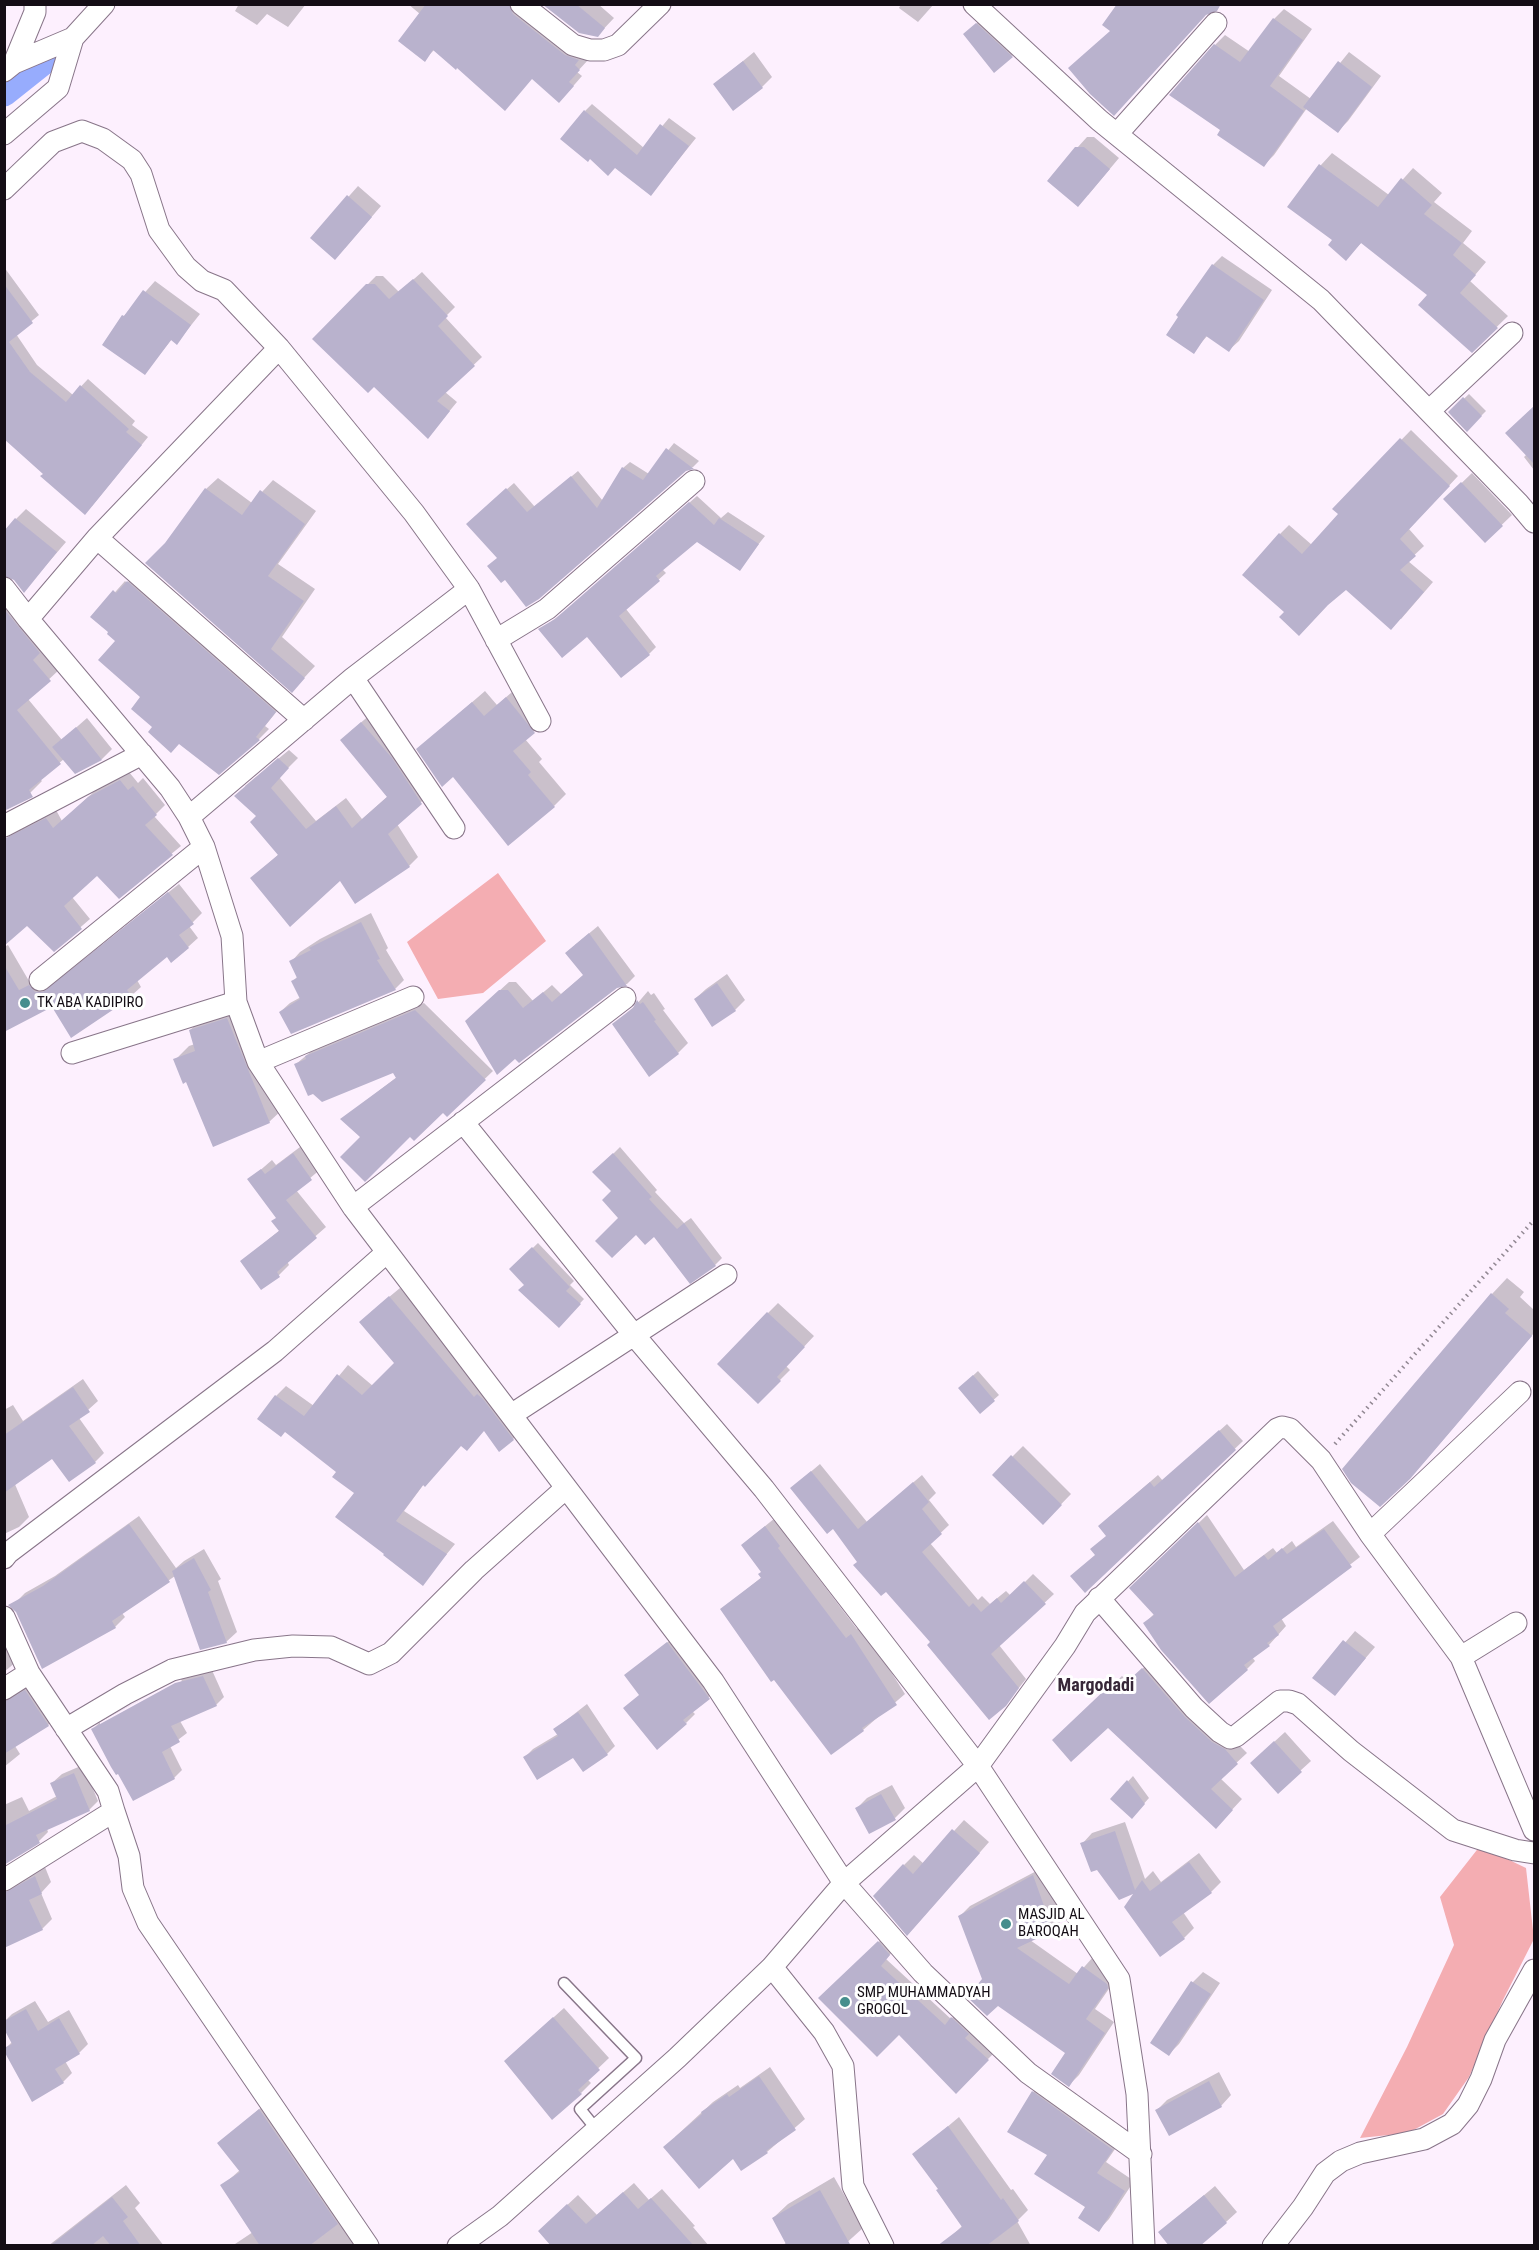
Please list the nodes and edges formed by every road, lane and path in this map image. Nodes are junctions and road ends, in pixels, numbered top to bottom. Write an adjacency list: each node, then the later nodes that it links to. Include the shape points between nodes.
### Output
1 (34, 4): 8 (street, via 35,12)
2 (104, 4): 7 (street)
3 (521, 4): 4 (street, via 573,45 590,50 618,45)
4 (660, 4)
5 (974, 4): 10 (street)
6 (1216, 23): 10 (street)
7 (75, 35): 8 (street); 9 (street, via 58,88)
8 (9, 67)
9 (4, 134)
10 (1117, 134): 14 (street, via 1321,300)
11 (4, 189): 13 (street, via 53,142 82,131 103,139 132,160 141,174 159,230 186,267 202,282 224,290)
12 (1512, 333): 14 (street)
13 (279, 348): 17 (street); 19 (street, via 414,513)
14 (1429, 411): 16 (street)
15 (694, 481): 21 (street, via 547,609)
16 (1534, 522)
17 (97, 538): 20 (street); 23 (street)
18 (4, 588): 20 (street)
19 (469, 589): 21 (street); 22 (street)
20 (28, 619): 25 (street)
21 (496, 640): 24 (street)
22 (353, 678): 23 (street); 28 (street)
23 (304, 720): 26 (street)
24 (540, 721)
25 (142, 754): 26 (street); 27 (street)
26 (189, 817): 29 (street)
27 (4, 826)
28 (454, 828)
29 (204, 847): 30 (street); 33 (street, via 232,936)
30 (40, 980)
31 (413, 997): 35 (street)
32 (626, 998): 36 (street)
33 (236, 1002): 34 (street); 35 (street)
34 (72, 1053)
35 (258, 1062): 37 (street)
36 (463, 1122): 37 (street); 41 (street)
37 (353, 1207): 39 (street)
38 (1534, 1220): 44 (path)
39 (386, 1253): 43 (street); 47 (street, via 275,1351)
40 (726, 1275): 41 (street)
41 (634, 1335): 43 (street); 55 (street, via 764,1489)
42 (1520, 1392): 46 (street)
43 (511, 1415): 45 (street)
44 (1321, 1460): 46 (street); 48 (street, via 1290,1429 1277,1429)
45 (566, 1488): 54 (street, via 474,1570 391,1653 369,1664 331,1647 254,1650 172,1670); 60 (street, via 713,1681)
46 (1370, 1534): 51 (street)
47 (4, 1558)
48 (1092, 1605): 55 (street); 58 (street, via 1194,1708 1230,1738 1280,1701 1298,1704 1453,1830 1515,1850)
49 (4, 1617): 52 (street)
50 (1516, 1623): 51 (street)
51 (1461, 1657): 57 (street)
52 (29, 1673): 53 (street); 54 (street)
53 (4, 1689)
54 (66, 1729): 56 (street, via 108,1791)
55 (978, 1766): 60 (street); 65 (street, via 1119,1979 1137,2094)
56 (114, 1811): 59 (street); 66 (street, via 129,1856 133,1888 148,1923)
57 (1534, 1830)
58 (1534, 1852)
59 (4, 1880)
60 (844, 1883): 61 (street); 65 (street, via 923,1973 1028,2073)
61 (772, 1967): 64 (street); 68 (street, via 824,2032 843,2066 853,2186)
62 (1534, 1970): 70 (street, via 1499,2032 1468,2105 1452,2124 1424,2139 1341,2161 1325,2173)
63 (564, 1983): 64 (lane, via 636,2058 580,2109)
64 (597, 2130): 67 (street, via 500,2216)
65 (1141, 2154): 69 (street)
66 (368, 2246)
67 (458, 2246)
68 (882, 2246)
69 (1144, 2246)
70 (1273, 2246)

